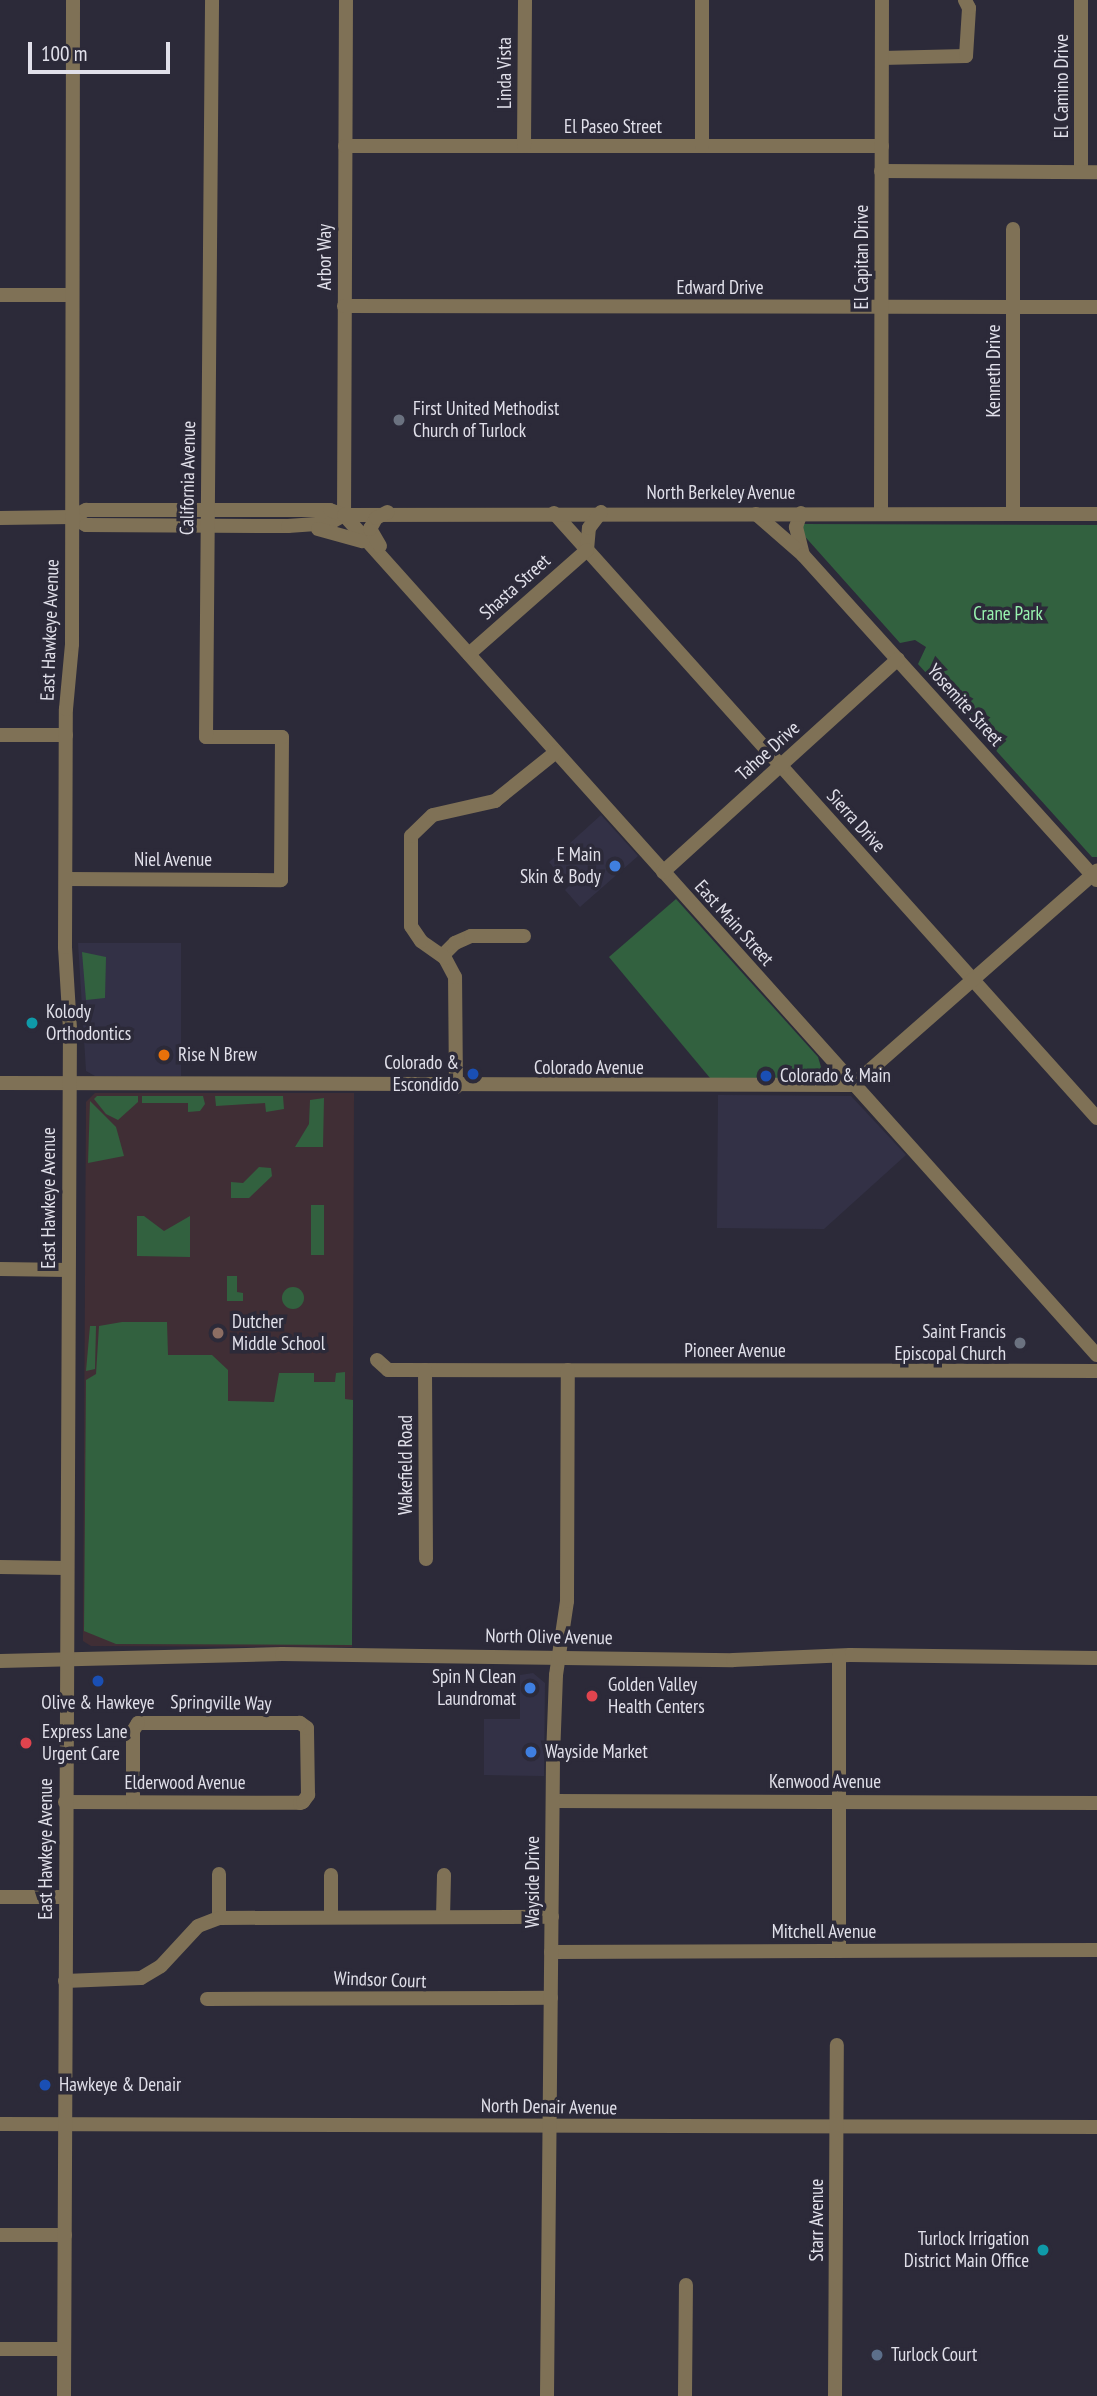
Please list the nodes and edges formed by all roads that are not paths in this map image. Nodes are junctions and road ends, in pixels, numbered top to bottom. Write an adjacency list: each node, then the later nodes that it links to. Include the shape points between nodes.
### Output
1 (73, 0): 19 (street, East Hawkeye Avenue)
2 (212, 0): 35 (street, California Avenue)
3 (346, 0): 10 (street, Arbor Way)
4 (524, 0): 11 (street, Linda Vista)
5 (702, 0): 12 (street)
6 (882, 0): 9 (street, El Capitan Drive)
7 (965, 0): 9 (street, via 969,8 965,55)
8 (1081, 0): 15 (street, El Camino Drive)
9 (881, 58): 13 (street, El Capitan Drive)
10 (345, 146): 11 (street, El Paseo Street); 20 (street, Arbor Way)
11 (524, 146): 12 (street, El Paseo Street)
12 (702, 146): 13 (street, El Paseo Street)
13 (881, 146): 14 (street, El Capitan Drive)
14 (881, 171): 15 (street); 21 (street, El Capitan Drive)
15 (1081, 172): 16 (street)
16 (1097, 172)
17 (1013, 229): 22 (street, Kenneth Drive)
18 (0, 295): 19 (street)
19 (72, 295): 33 (street, East Hawkeye Avenue)
20 (344, 306): 21 (street, Edward Drive); 32 (street, Arbor Way)
21 (881, 307): 22 (street, Edward Drive); 29 (street, El Capitan Drive)
22 (1013, 307): 23 (street, Edward Drive); 30 (street, Kenneth Drive)
23 (1097, 307)
24 (388, 512): 27 (street, North Berkeley Avenue); 32 (street, North Berkeley Avenue); 40 (street, via 376,518 370,531)
25 (601, 512): 26 (street, North Berkeley Avenue); 27 (street, North Berkeley Avenue); 38 (street, via 589,528)
26 (752, 512): 28 (street, North Berkeley Avenue); 39 (street, Yosemite Street, via 774,525)
27 (554, 513): 38 (street, Sierra Drive)
28 (802, 513): 29 (street, North Berkeley Avenue); 39 (street, via 796,527)
29 (881, 513): 30 (street, North Berkeley Avenue)
30 (1013, 513): 31 (street, North Berkeley Avenue)
31 (1097, 514)
32 (344, 515): 35 (street, North Berkeley Avenue, via 330,510); 36 (street, North Berkeley Avenue, via 330,523); 37 (street, East Main Street)
33 (72, 517): 34 (street, North Berkeley Avenue); 35 (street, North Berkeley Avenue, via 86,510); 44 (street, East Hawkeye Avenue)
34 (0, 518)
35 (207, 518): 36 (street, North Berkeley Avenue); 50 (street, California Avenue, via 206,737 282,737)
36 (288, 526): 37 (street, via 335,531)
37 (367, 543): 40 (street, East Main Street)
38 (587, 550): 41 (street, Shasta Street); 46 (street, Sierra Drive)
39 (803, 555): 42 (street, Yosemite Street)
40 (398, 576): 41 (street, East Main Street)
41 (469, 654): 45 (street, East Main Street)
42 (898, 659): 46 (street, Tahoe Drive); 48 (street, Yosemite Street)
43 (0, 735): 44 (street)
44 (66, 735): 49 (street, East Hawkeye Avenue)
45 (556, 752): 47 (street, East Main Street); 52 (street, via 495,802 433,815 413,832 410,922 418,937)
46 (781, 765): 47 (street, Tahoe Drive); 53 (street, Sierra Drive)
47 (663, 872): 54 (street, East Main Street)
48 (1096, 876): 53 (street)
49 (66, 879): 50 (street, Niel Avenue); 56 (street, East Hawkeye Avenue)
50 (281, 880)
51 (524, 936): 52 (street, via 466,938)
52 (443, 955): 59 (street, via 456,987)
53 (974, 982): 57 (street); 60 (street, Sierra Drive)
54 (822, 1049): 57 (street, East Main Street); 58 (street, via 827,1072)
55 (0, 1083): 56 (street, Colorado Avenue)
56 (69, 1084): 59 (street, Colorado Avenue); 62 (street, East Hawkeye Avenue)
57 (853, 1085): 58 (street, Colorado Avenue); 63 (street, East Main Street)
58 (815, 1086): 59 (street, Colorado Avenue)
59 (456, 1087)
60 (1097, 1118)
61 (0, 1269): 62 (street)
62 (68, 1270): 70 (street, East Hawkeye Avenue)
63 (1097, 1355)
64 (377, 1360): 65 (street, Pioneer Avenue, via 388,1370)
65 (425, 1370): 66 (street, Pioneer Avenue); 68 (street, Wakefield Road)
66 (568, 1370): 67 (street, Pioneer Avenue); 71 (street, Wayside Drive, via 568,1584)
67 (1097, 1371)
68 (426, 1559)
69 (0, 1567): 70 (street)
70 (66, 1568): 75 (street, East Hawkeye Avenue)
71 (560, 1656): 72 (street, North Olive Avenue, via 719,1660); 75 (street, North Olive Avenue, via 282,1654); 77 (street, Wayside Drive)
72 (839, 1656): 73 (street, North Olive Avenue); 80 (street)
73 (1097, 1658)
74 (0, 1661): 75 (street, North Olive Avenue)
75 (65, 1661): 78 (street, East Hawkeye Avenue)
76 (305, 1800): 79 (street, Elderwood Avenue); 79 (street, Springville Way, via 306,1726 135,1725)
77 (552, 1801): 80 (street, Kenwood Avenue); 89 (street, Wayside Drive)
78 (65, 1802): 79 (street, Elderwood Avenue); 86 (street, East Hawkeye Avenue)
79 (133, 1802)
80 (839, 1802): 81 (street, Kenwood Avenue); 92 (street)
81 (1097, 1802)
82 (219, 1874): 90 (street)
83 (331, 1875): 87 (street)
84 (444, 1875): 88 (street)
85 (0, 1897): 86 (street)
86 (65, 1897): 94 (street, East Hawkeye Avenue)
87 (331, 1917): 88 (street); 90 (street)
88 (443, 1917): 89 (street)
89 (552, 1917): 91 (street, Wayside Drive)
90 (219, 1918): 94 (street, via 198,1926 161,1966 141,1978)
91 (551, 1951): 92 (street, Mitchell Avenue); 95 (street, Wayside Drive)
92 (839, 1951): 93 (street, Mitchell Avenue)
93 (1097, 1951)
94 (65, 1981): 99 (street, East Hawkeye Avenue)
95 (551, 1998): 96 (street, Windsor Court); 100 (street, Wayside Drive)
96 (207, 1999)
97 (837, 2045): 102 (street, Starr Avenue)
98 (0, 2124): 99 (street, North Denair Avenue)
99 (65, 2124): 100 (street, North Denair Avenue); 104 (street, East Hawkeye Avenue)
100 (550, 2127): 102 (street, North Denair Avenue); 109 (street, Wayside Drive)
101 (1097, 2127): 102 (street, North Denair Avenue)
102 (837, 2128): 111 (street, Starr Avenue)
103 (0, 2235): 104 (street)
104 (65, 2235): 107 (street, East Hawkeye Avenue)
105 (686, 2285): 110 (street)
106 (0, 2349): 107 (street)
107 (64, 2349): 108 (street, East Hawkeye Avenue)
108 (64, 2396)
109 (547, 2396)
110 (685, 2396)
111 (835, 2396)

